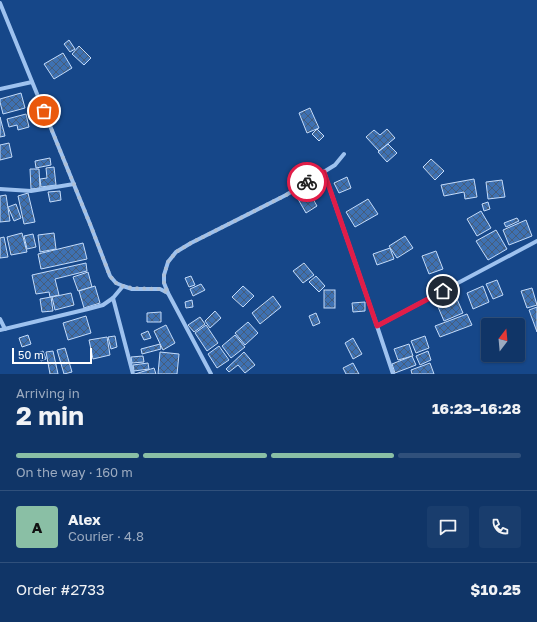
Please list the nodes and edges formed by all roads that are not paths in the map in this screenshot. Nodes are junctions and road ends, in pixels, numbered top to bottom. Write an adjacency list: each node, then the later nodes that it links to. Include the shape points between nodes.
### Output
1 (0, 3): 2 (street)
2 (32, 82): 3 (street); 6 (street)
3 (0, 89)
4 (344, 154): 5 (street)
5 (324, 172): 10 (street, via 286,195 176,252 168,262 164,275); 13 (street)
6 (74, 184): 7 (street, via 31,191); 9 (street, via 110,276)
7 (0, 189)
8 (537, 241): 13 (street)
9 (123, 286): 10 (street, via 160,289); 11 (street)
10 (168, 293): 16 (street)
11 (113, 298): 14 (street, via 103,305); 15 (street)
12 (0, 319): 14 (street)
13 (377, 326): 17 (street)
14 (2, 329)
15 (132, 374)
16 (211, 374)
17 (393, 374)

